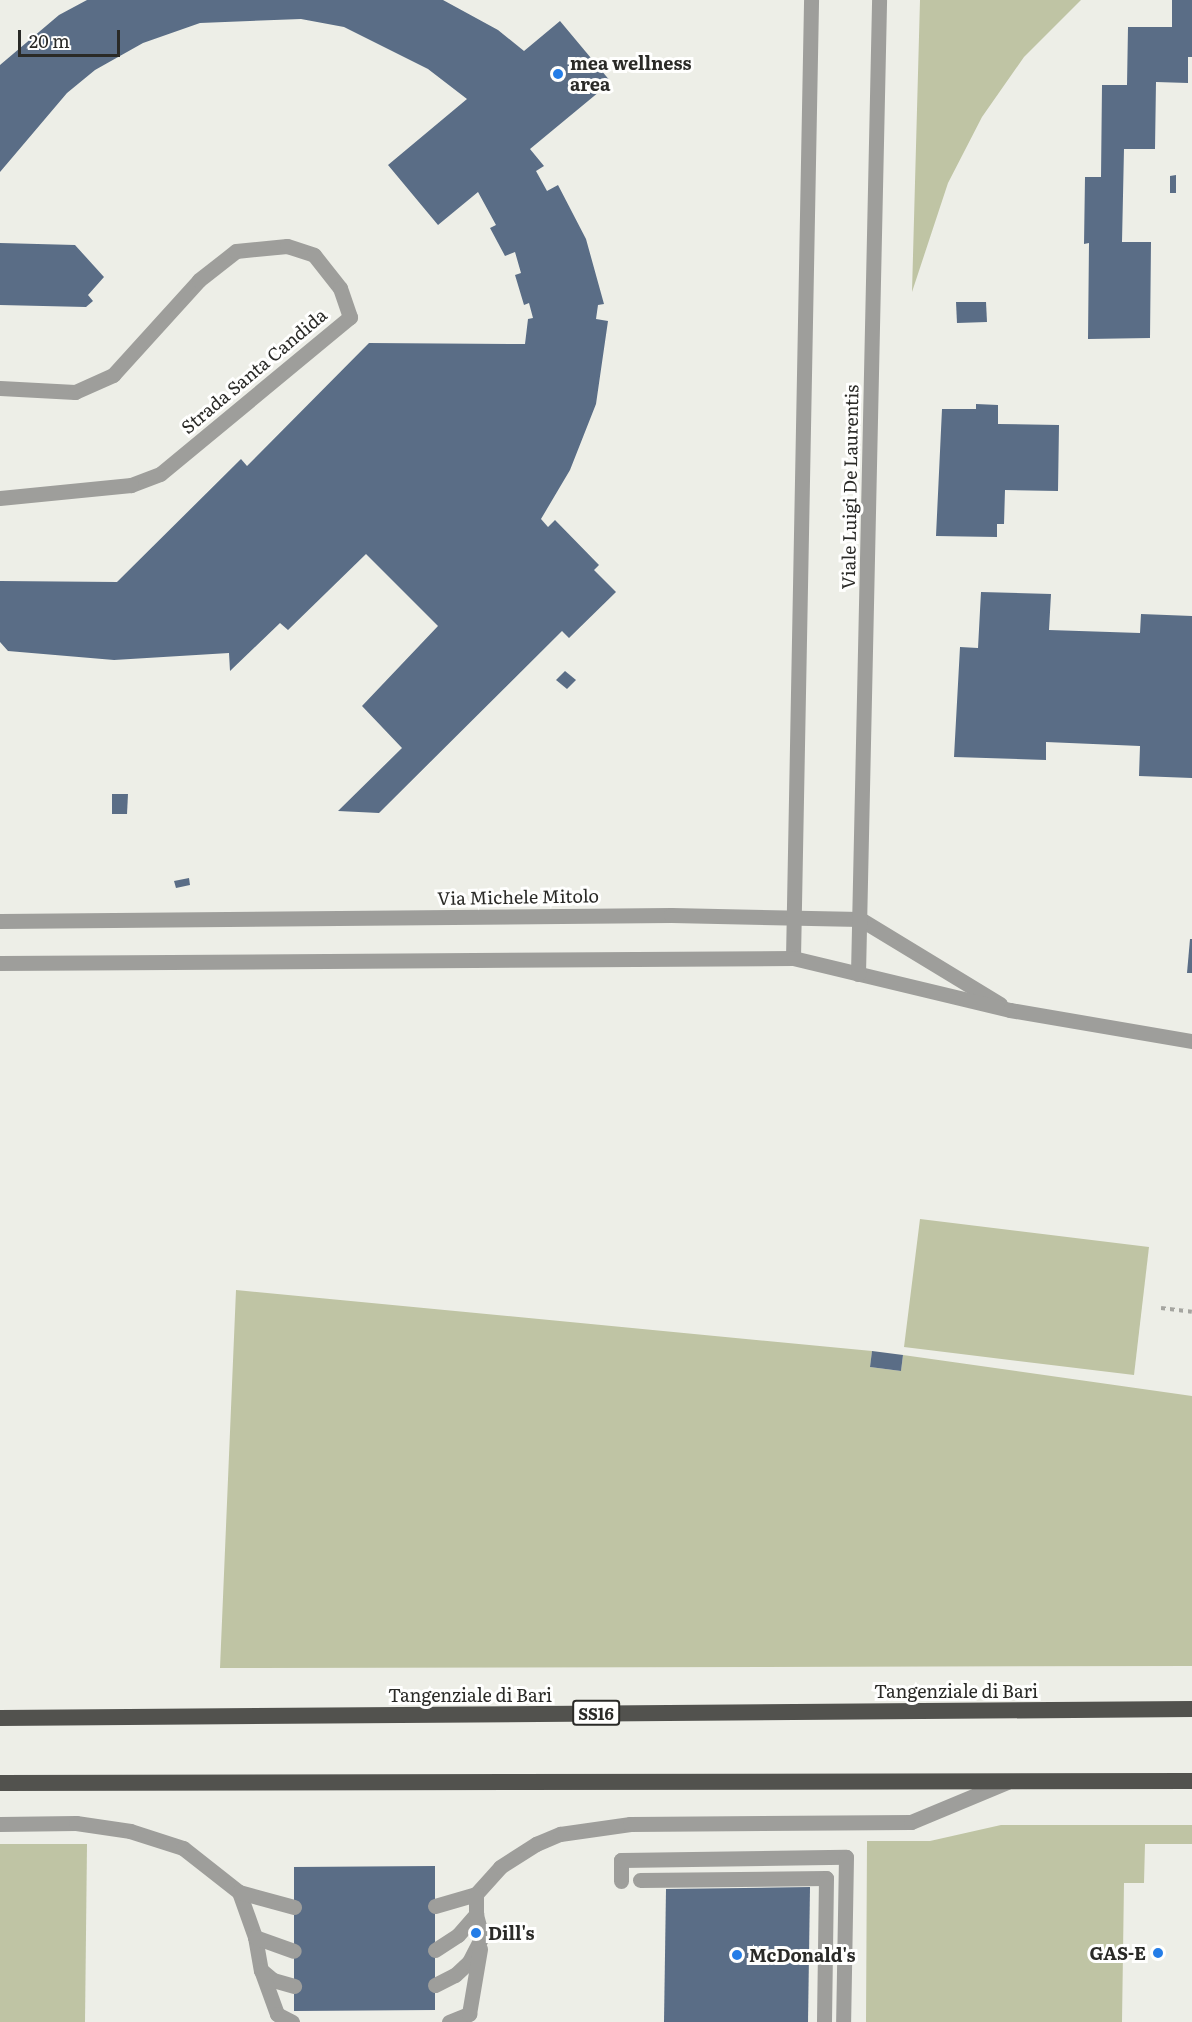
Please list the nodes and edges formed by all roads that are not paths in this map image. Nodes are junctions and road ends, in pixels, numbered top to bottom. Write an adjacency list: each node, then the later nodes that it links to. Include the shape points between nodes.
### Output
1 (811, 0): 5 (street)
2 (879, 0): 6 (street, Viale Luigi De Laurentis)
3 (0, 388): 4 (street, Strada Santa Candida, via 75,392 112,375 199,280 236,251 288,246 314,255 340,288 350,317 160,474 132,485)
4 (0, 498)
5 (793, 916): 6 (street, Via Michele Mitolo); 7 (street, Via Michele Mitolo); 8 (street)
6 (860, 919): 10 (street, Viale Luigi De Laurentis); 11 (street, Via Michele Mitolo)
7 (0, 921)
8 (793, 958): 9 (street, Via Michele Mitolo); 10 (street, Via Michele Mitolo)
9 (0, 963)
10 (858, 975): 11 (street, Via Michele Mitolo)
11 (1010, 1010): 12 (street, Via Michele Mitolo)
12 (1192, 1041)
13 (1192, 1709): 14 (highway, Tangenziale di Bari / SS16)
14 (0, 1718)
15 (1010, 1780): 16 (highway); 17 (highway); 22 (street, via 911,1822 630,1824 560,1834 500,1867)
16 (1192, 1781)
17 (0, 1783)
18 (0, 1824): 21 (street, via 76,1823 130,1831 183,1848)
19 (640, 1880): 35 (street, via 826,1878)
20 (621, 1881): 36 (street, via 621,1860 846,1857)
21 (239, 1892): 24 (street); 26 (street)
22 (476, 1894): 23 (street); 25 (street)
23 (435, 1906)
24 (294, 1907)
25 (476, 1914): 27 (street); 28 (street, via 458,1935)
26 (255, 1937): 29 (street); 30 (street)
27 (482, 1937): 31 (street, via 469,1962); 34 (street, via 469,2014)
28 (435, 1950)
29 (294, 1951)
30 (261, 1970): 32 (street, via 273,1980); 33 (street, via 277,2014)
31 (435, 1985)
32 (294, 1986)
33 (292, 2022)
34 (449, 2022)
35 (824, 2022)
36 (843, 2022)

